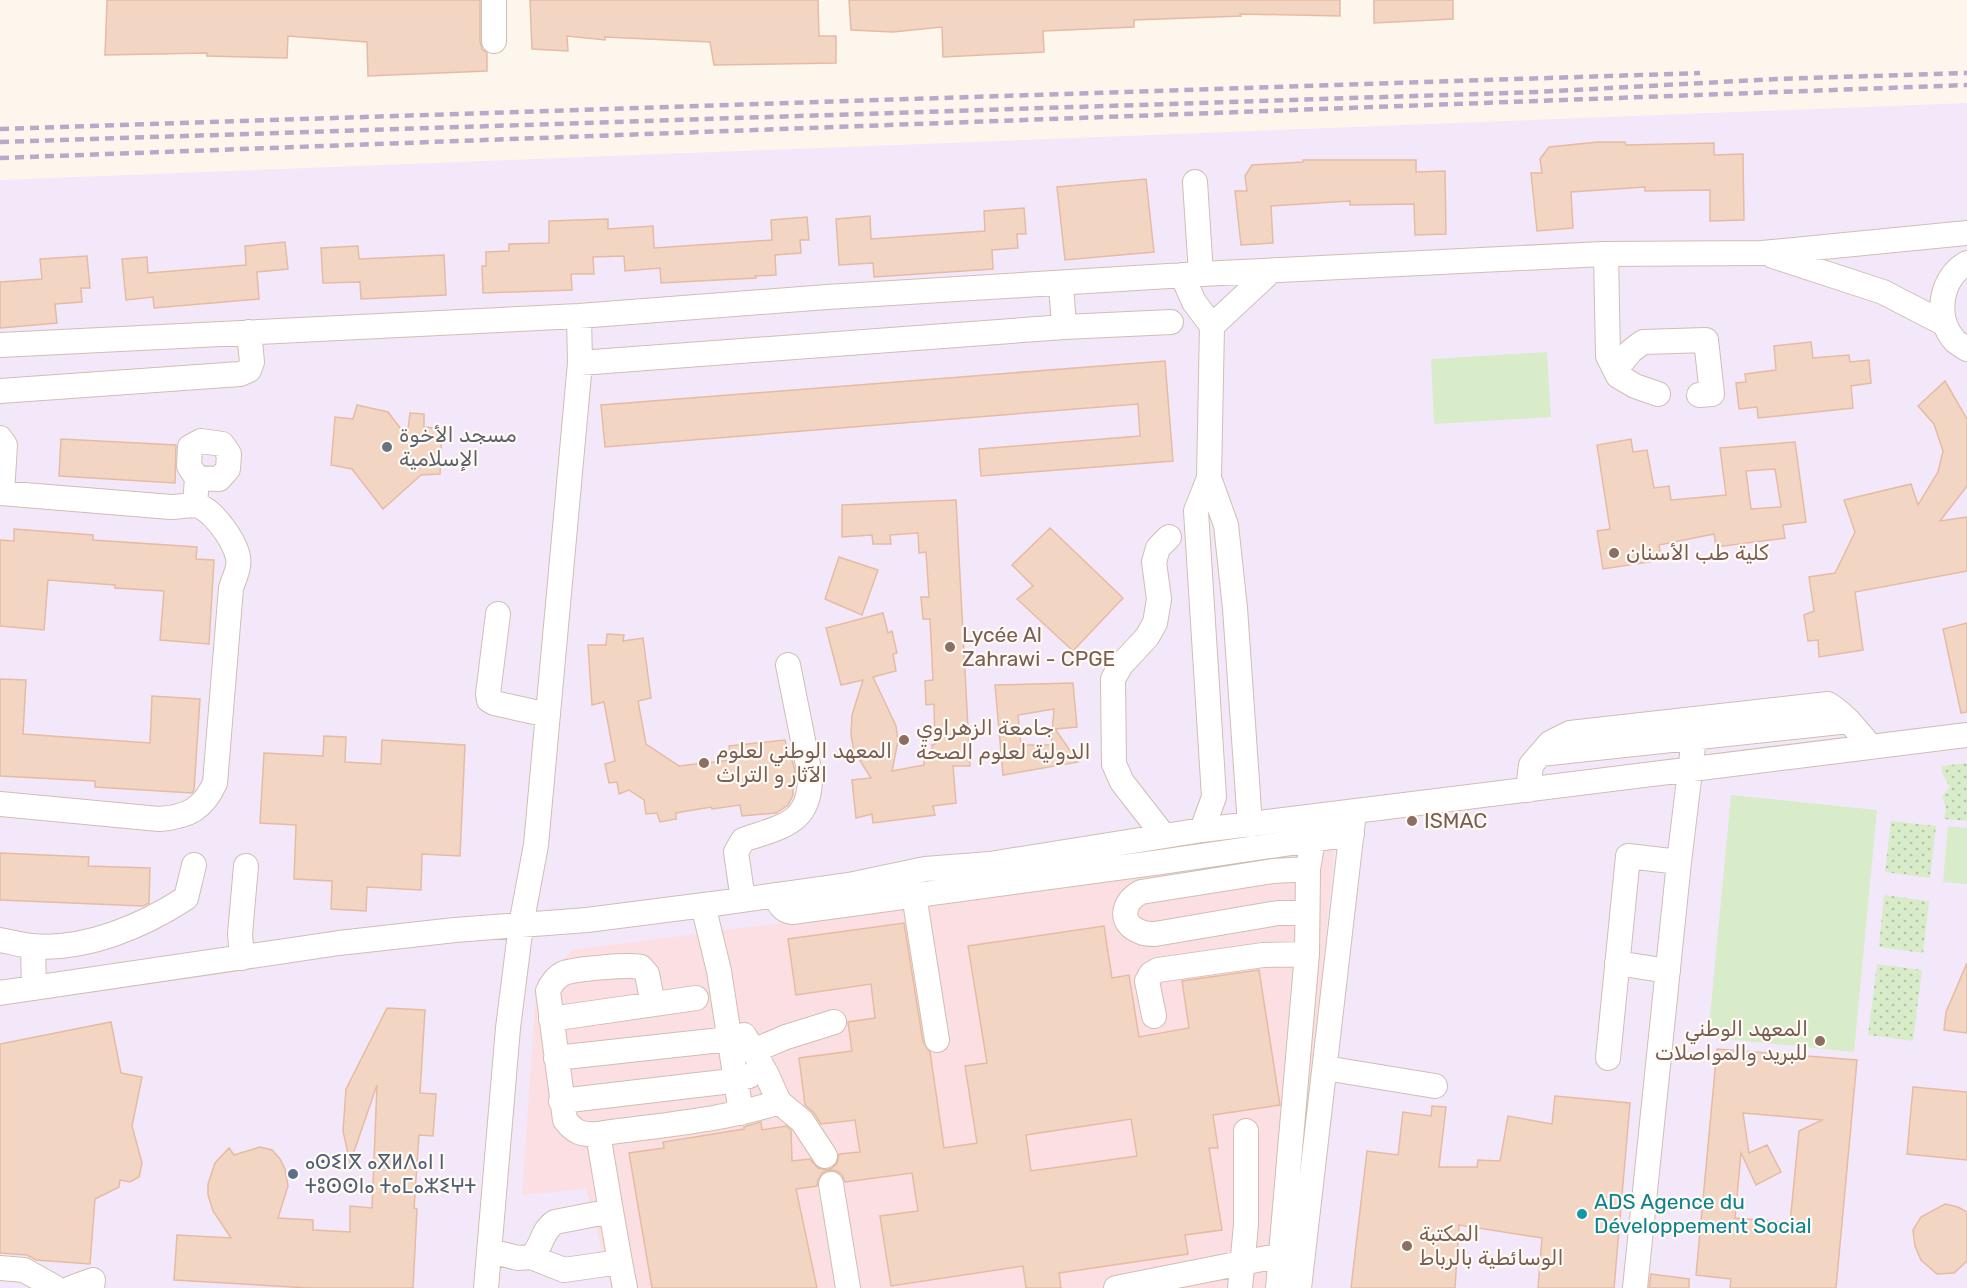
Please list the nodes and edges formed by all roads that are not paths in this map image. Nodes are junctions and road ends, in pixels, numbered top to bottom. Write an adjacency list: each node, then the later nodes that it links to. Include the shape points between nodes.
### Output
1 (494, 0): 2 (street)
2 (494, 40)
3 (1195, 182): 9 (street)
4 (1967, 234): 5 (street)
5 (1762, 253): 6 (street); 13 (street, via 1883,292)
6 (1606, 254): 8 (street); 20 (street, via 1608,356)
7 (1967, 263): 13 (street, via 1952,276 1944,291)
8 (1271, 271): 9 (street); 14 (street)
9 (1191, 274): 10 (street); 14 (street, via 1194,302)
10 (1061, 283): 11 (street); 15 (street)
11 (579, 316): 16 (street); 19 (street)
12 (1171, 322): 15 (street)
13 (1945, 324): 18 (street, via 1955,341)
14 (1212, 326): 26 (street)
15 (1064, 327): 19 (street)
16 (249, 332): 17 (street); 21 (street, via 252,362 249,370 240,374)
17 (0, 345)
18 (1967, 349)
19 (580, 363): 32 (street)
20 (1615, 370): 22 (street, via 1635,386); 23 (street, via 1643,342 1706,339 1712,394)
21 (0, 391)
22 (1658, 394)
23 (1699, 395)
24 (2, 451): 27 (street)
25 (198, 478): 28 (street)
26 (1209, 478): 42 (street, via 1226,525); 43 (street, via 1196,511 1214,797)
27 (1, 493): 28 (street, via 171,507)
28 (195, 505): 40 (street, via 205,508 218,523 238,557 231,588 215,783 210,795 179,817 159,819)
29 (1169, 537): 44 (street, via 1158,548 1154,562 1159,599 1155,623 1113,679 1114,764 1122,782)
30 (498, 614): 32 (street, via 489,700)
31 (788, 665): 52 (street, via 810,785 802,810 792,822 738,845)
32 (548, 715): 54 (street, via 536,845)
33 (1849, 721): 35 (street); 36 (street); 37 (street, via 1828,704 1816,705 1570,732)
34 (1967, 735): 36 (street)
35 (1694, 738): 37 (street); 38 (street)
36 (1871, 747): 38 (street)
37 (1539, 754): 39 (street, via 1531,765)
38 (1689, 770): 39 (street); 46 (street)
39 (1528, 790): 41 (street)
40 (0, 804)
41 (1353, 823): 42 (street); 45 (street); 72 (street)
42 (1250, 825): 43 (street)
43 (1202, 830): 44 (street)
44 (1164, 836): 50 (street, via 990,864 926,869)
45 (1313, 840): 49 (street); 51 (street)
46 (1679, 861): 59 (street, via 1628,856); 60 (street)
47 (194, 865): 56 (street, via 186,898 137,924 95,940)
48 (246, 866): 58 (street, via 240,934)
49 (1308, 869): 53 (street); 53 (street, via 1141,892 1130,898 1125,910 1129,924 1140,932 1155,934 1278,913)
50 (775, 895): 51 (street, via 786,912); 52 (street)
51 (915, 895): 68 (street)
52 (722, 903): 54 (street); 69 (street, via 719,971)
53 (1307, 913): 57 (street)
54 (520, 925): 58 (street, via 339,943); 84 (street)
55 (0, 940): 56 (street)
56 (33, 946): 61 (street)
57 (1307, 954): 65 (street, via 1263,955 1158,970 1147,981); 85 (street)
58 (242, 958): 61 (street)
59 (1617, 963): 60 (street); 71 (street)
60 (1668, 971): 100 (street)
61 (34, 988): 62 (street)
62 (0, 993)
63 (696, 998): 64 (street)
64 (653, 1004): 66 (street); 66 (street, via 647,974 641,967 564,974 550,984)
65 (1154, 1016)
66 (551, 1019): 70 (street)
67 (834, 1022): 69 (street, via 786,1037)
68 (937, 1040)
69 (742, 1041): 70 (street); 73 (street); 74 (street)
70 (556, 1058): 76 (street)
71 (1608, 1058)
72 (1325, 1068): 75 (street); 99 (street)
73 (766, 1072): 74 (street); 77 (street)
74 (735, 1080): 76 (street); 78 (street)
75 (1435, 1086)
76 (561, 1101): 80 (street, via 565,1120 573,1131)
77 (779, 1102): 78 (street); 81 (street, via 802,1121)
78 (741, 1113): 80 (street)
79 (1246, 1131): 88 (street)
80 (598, 1134): 83 (street)
81 (825, 1156)
82 (831, 1184): 95 (street)
83 (611, 1212): 86 (street, via 555,1222 548,1226); 87 (street)
84 (490, 1251): 86 (street); 93 (street)
85 (1282, 1255): 88 (street); 98 (street)
86 (531, 1257): 87 (street, via 564,1270)
87 (620, 1262): 94 (street)
88 (1242, 1263): 96 (street); 97 (street)
89 (0, 1268): 90 (street, via 24,1270)
90 (56, 1288)
91 (71, 1288): 92 (street, via 93,1280)
92 (92, 1288)
93 (486, 1288)
94 (625, 1288)
95 (848, 1288)
96 (1116, 1288)
97 (1240, 1288)
98 (1278, 1288)
99 (1299, 1288)
100 (1635, 1288)

